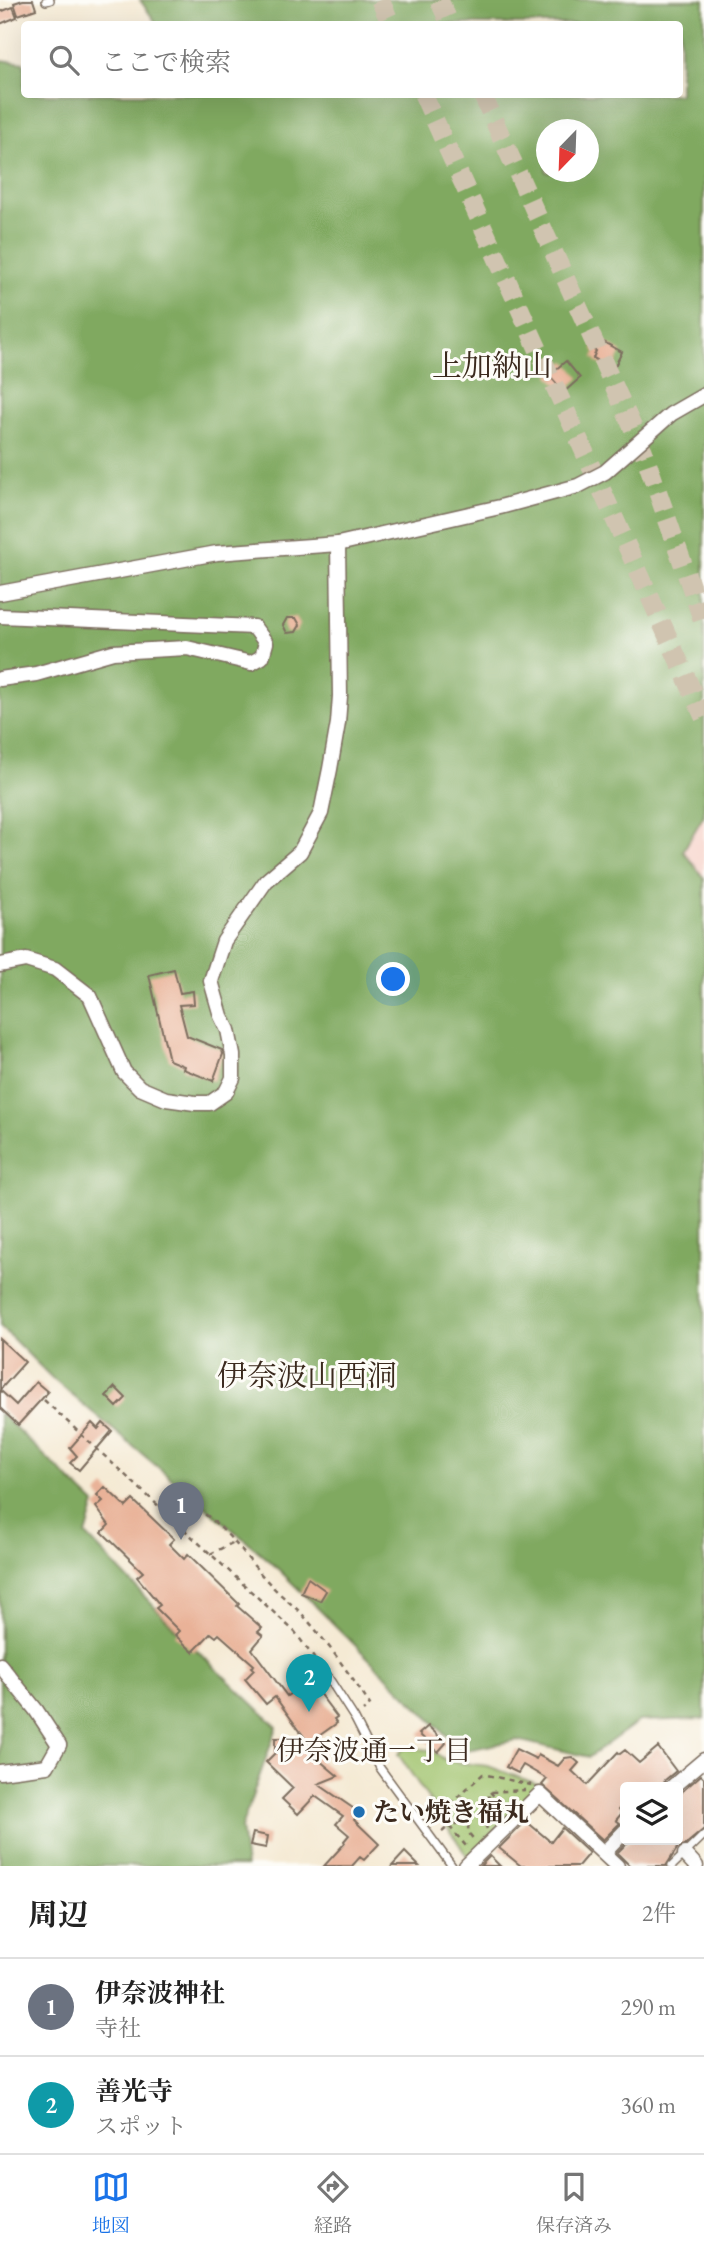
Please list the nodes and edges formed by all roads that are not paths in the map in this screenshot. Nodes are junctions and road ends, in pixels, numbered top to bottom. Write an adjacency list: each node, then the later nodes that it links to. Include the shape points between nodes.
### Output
1 (704, 395): 2 (street, via 671,414 605,472 578,486)
2 (338, 544): 3 (street, via 217,553); 6 (street, via 340,696 330,769 321,813 300,852 265,881 224,941 211,981 233,1055 233,1078 226,1092 210,1103 195,1103 166,1099 140,1088 124,1072 90,996 55,969 26,960)
3 (0, 593)
4 (0, 616): 5 (street, via 254,627 266,643 262,657 251,663 187,648 113,652 36,674)
5 (0, 679)
6 (0, 965)
7 (0, 1665): 10 (street, via 59,1745 47,1766)
8 (328, 1677): 16 (lane, via 380,1768)
9 (704, 1760): 11 (street)
10 (0, 1772)
11 (678, 1782)
12 (704, 1835): 15 (lane)
13 (620, 1837): 14 (street)
14 (604, 1853): 17 (street, via 540,1794); 18 (street)
15 (685, 1854): 19 (lane); 20 (street)
16 (452, 1866)
17 (466, 1866)
18 (617, 1866)
19 (673, 1866)
20 (696, 1866)

